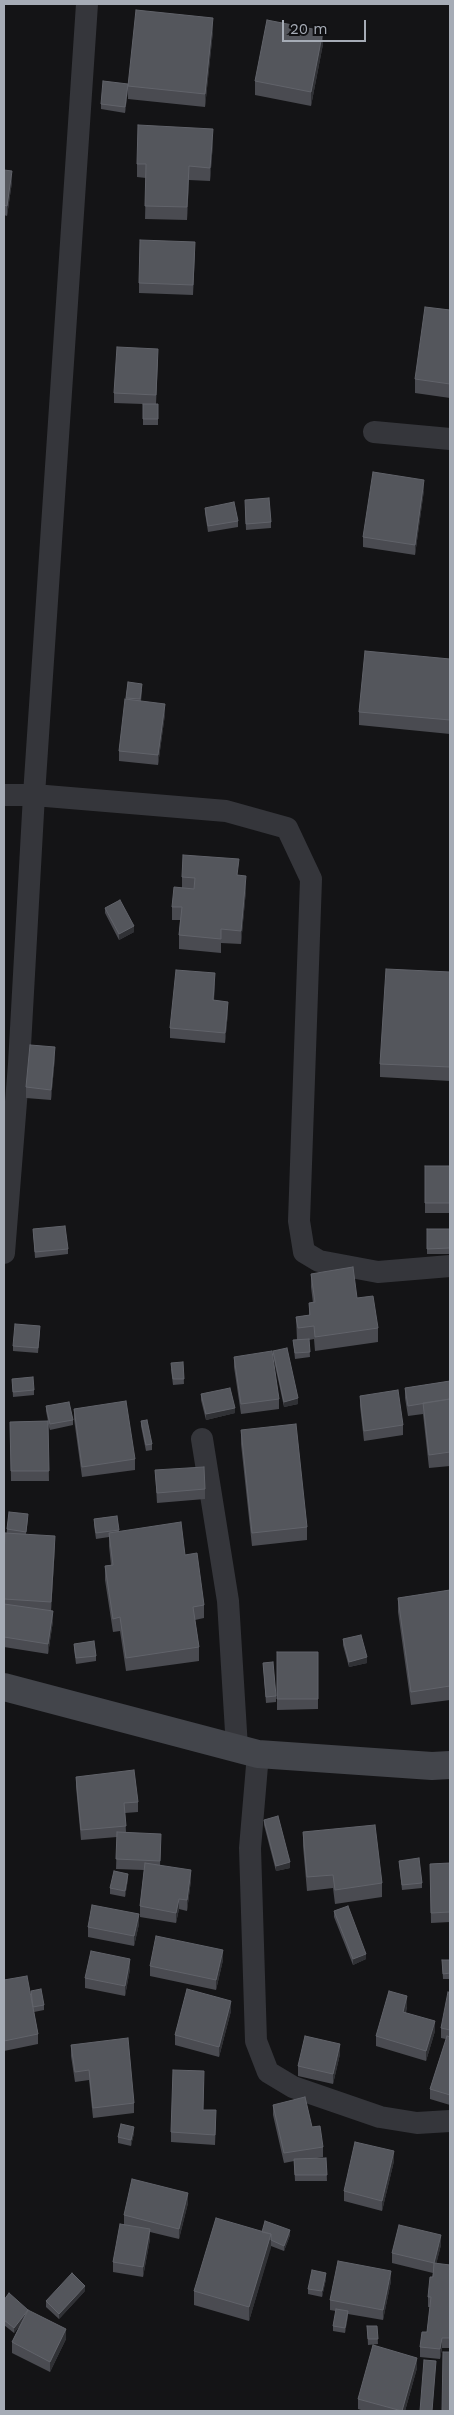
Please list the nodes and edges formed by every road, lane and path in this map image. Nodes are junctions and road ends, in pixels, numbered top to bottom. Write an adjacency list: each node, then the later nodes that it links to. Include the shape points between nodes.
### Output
1 (87, 4): 5 (street)
2 (374, 432): 3 (street)
3 (450, 439)
4 (4, 795): 5 (street)
5 (34, 795): 6 (street); 8 (street, via 226,811 287,828 311,879 299,1221 304,1252 319,1261 378,1272)
6 (11, 1062): 7 (street)
7 (4, 1253)
8 (450, 1266)
9 (202, 1439): 11 (street, via 228,1600)
10 (4, 1687): 11 (main road)
11 (247, 1751): 12 (main road); 13 (street, via 256,2041 268,2072 293,2087 380,2117 417,2123)
12 (450, 1765)
13 (450, 2121)

